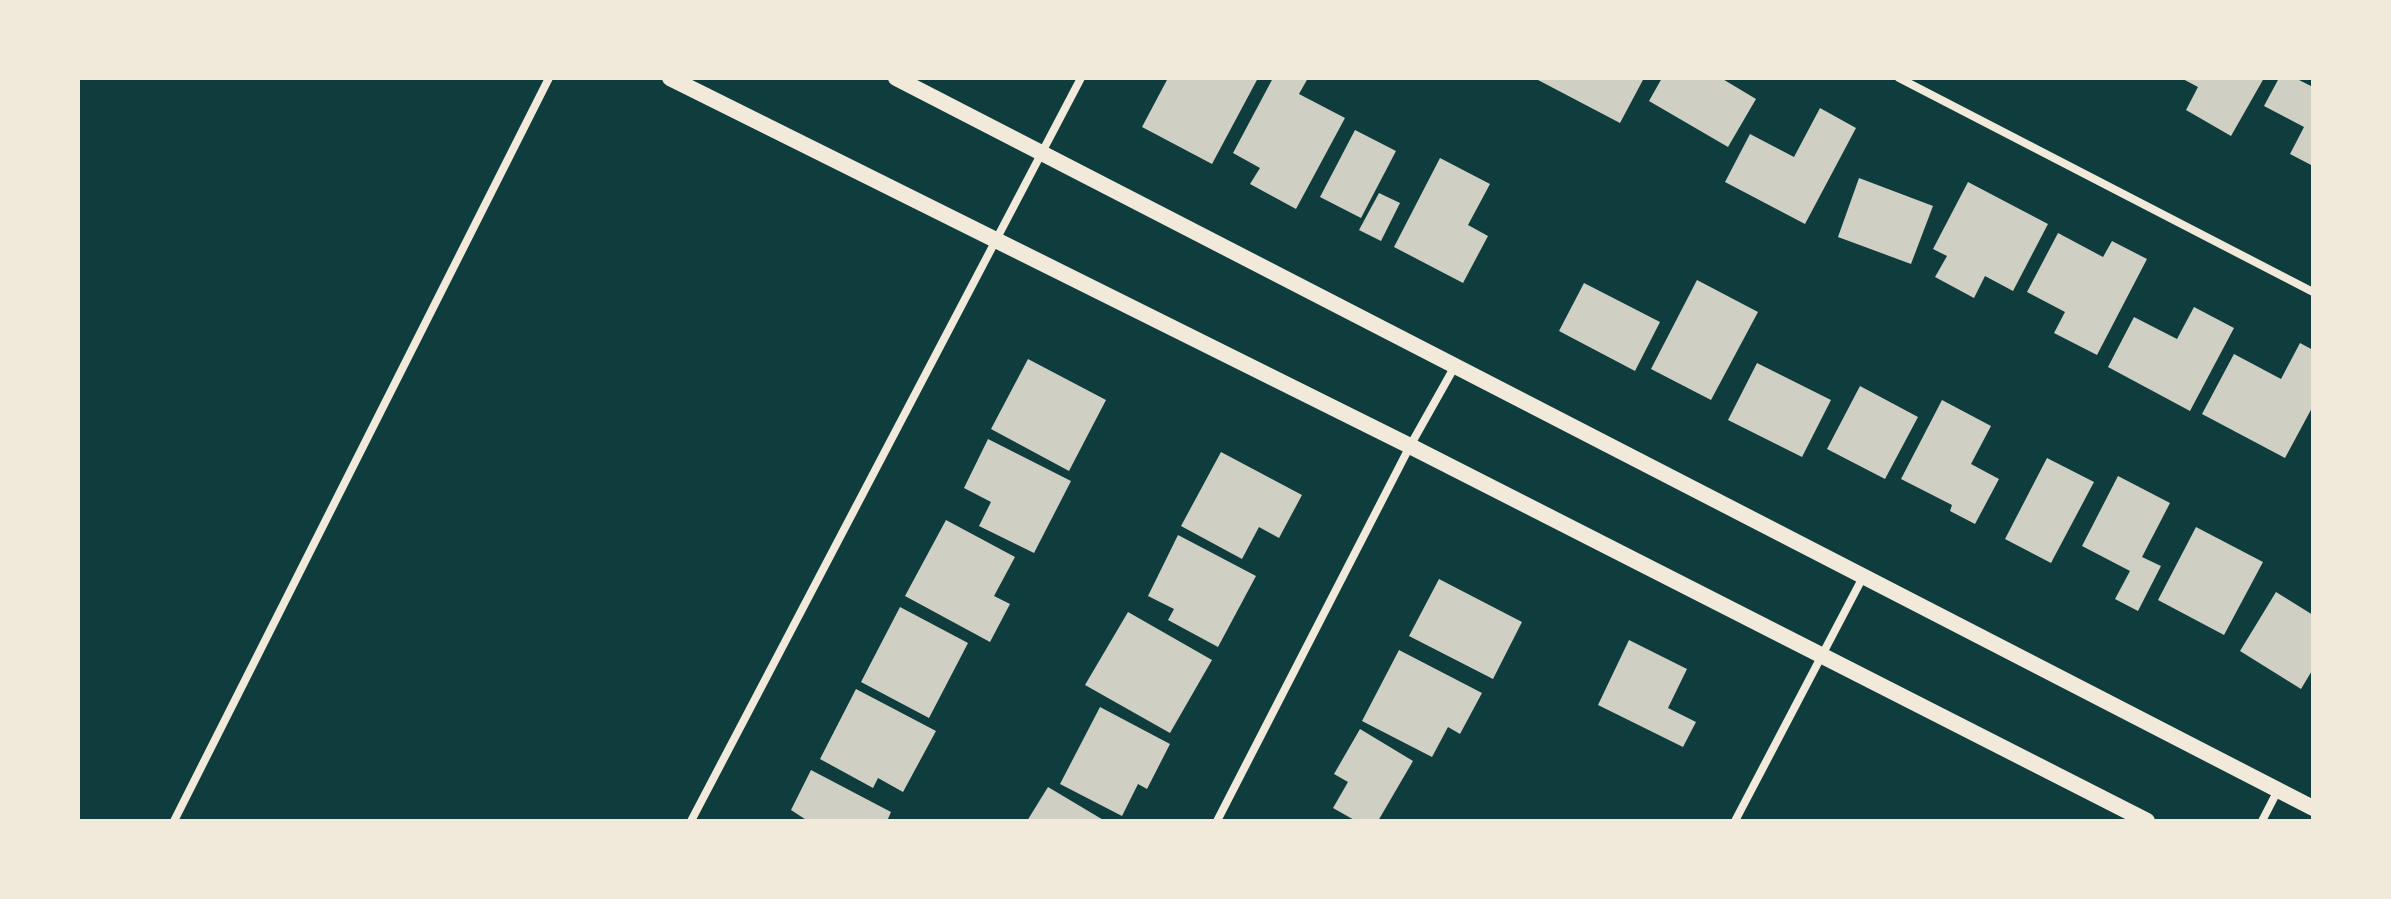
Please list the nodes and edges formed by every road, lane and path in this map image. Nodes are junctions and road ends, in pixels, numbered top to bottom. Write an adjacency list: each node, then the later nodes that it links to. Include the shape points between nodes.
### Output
1 (549, 78): 15 (street)
2 (670, 78): 7 (main road)
3 (896, 78): 6 (main road)
4 (1081, 78): 6 (street)
5 (1899, 78): 8 (street)
6 (1042, 152): 7 (street); 9 (main road)
7 (994, 240): 10 (main road); 16 (street)
8 (2313, 292)
9 (1455, 365): 10 (street); 11 (main road)
10 (1410, 446): 12 (main road); 17 (street)
11 (1864, 576): 12 (street); 13 (main road)
12 (1821, 655): 18 (street); 19 (main road)
13 (2278, 790): 14 (main road); 20 (street)
14 (2313, 808)
15 (174, 821)
16 (691, 821)
17 (1217, 821)
18 (1735, 821)
19 (2147, 821)
20 (2262, 821)

